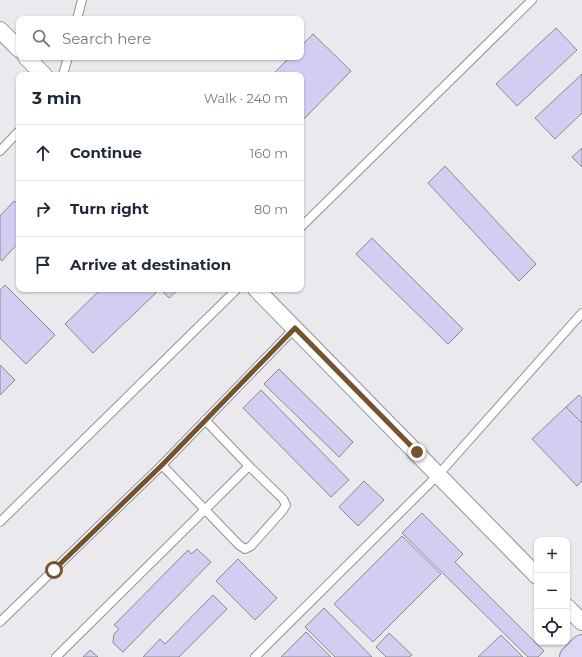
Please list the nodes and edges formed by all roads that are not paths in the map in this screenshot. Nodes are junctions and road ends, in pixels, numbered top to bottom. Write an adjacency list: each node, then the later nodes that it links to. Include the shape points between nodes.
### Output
1 (82, 0): 3 (lane)
2 (532, 0): 12 (lane)
3 (78, 16)
4 (0, 30): 5 (street)
5 (16, 46)
6 (29, 60): 8 (street)
7 (67, 60): 9 (lane)
8 (41, 72)
9 (64, 72)
10 (16, 134): 11 (lane)
11 (0, 150)
12 (304, 224)
13 (234, 292): 22 (lane)
14 (259, 292): 16 (street)
15 (582, 313): 20 (lane)
16 (295, 328): 17 (lane); 20 (street)
17 (206, 420): 18 (lane); 19 (lane)
18 (162, 465): 21 (lane); 25 (lane)
19 (249, 466): 21 (lane); 21 (lane, via 284,499 286,505 251,546 245,549 239,545)
20 (439, 474): 23 (street); 29 (lane)
21 (205, 509): 28 (lane)
22 (0, 522)
23 (534, 573)
24 (569, 609): 26 (street)
25 (0, 622)
26 (582, 622)
27 (582, 646): 30 (main road)
28 (56, 657)
29 (255, 657)
30 (571, 657)

